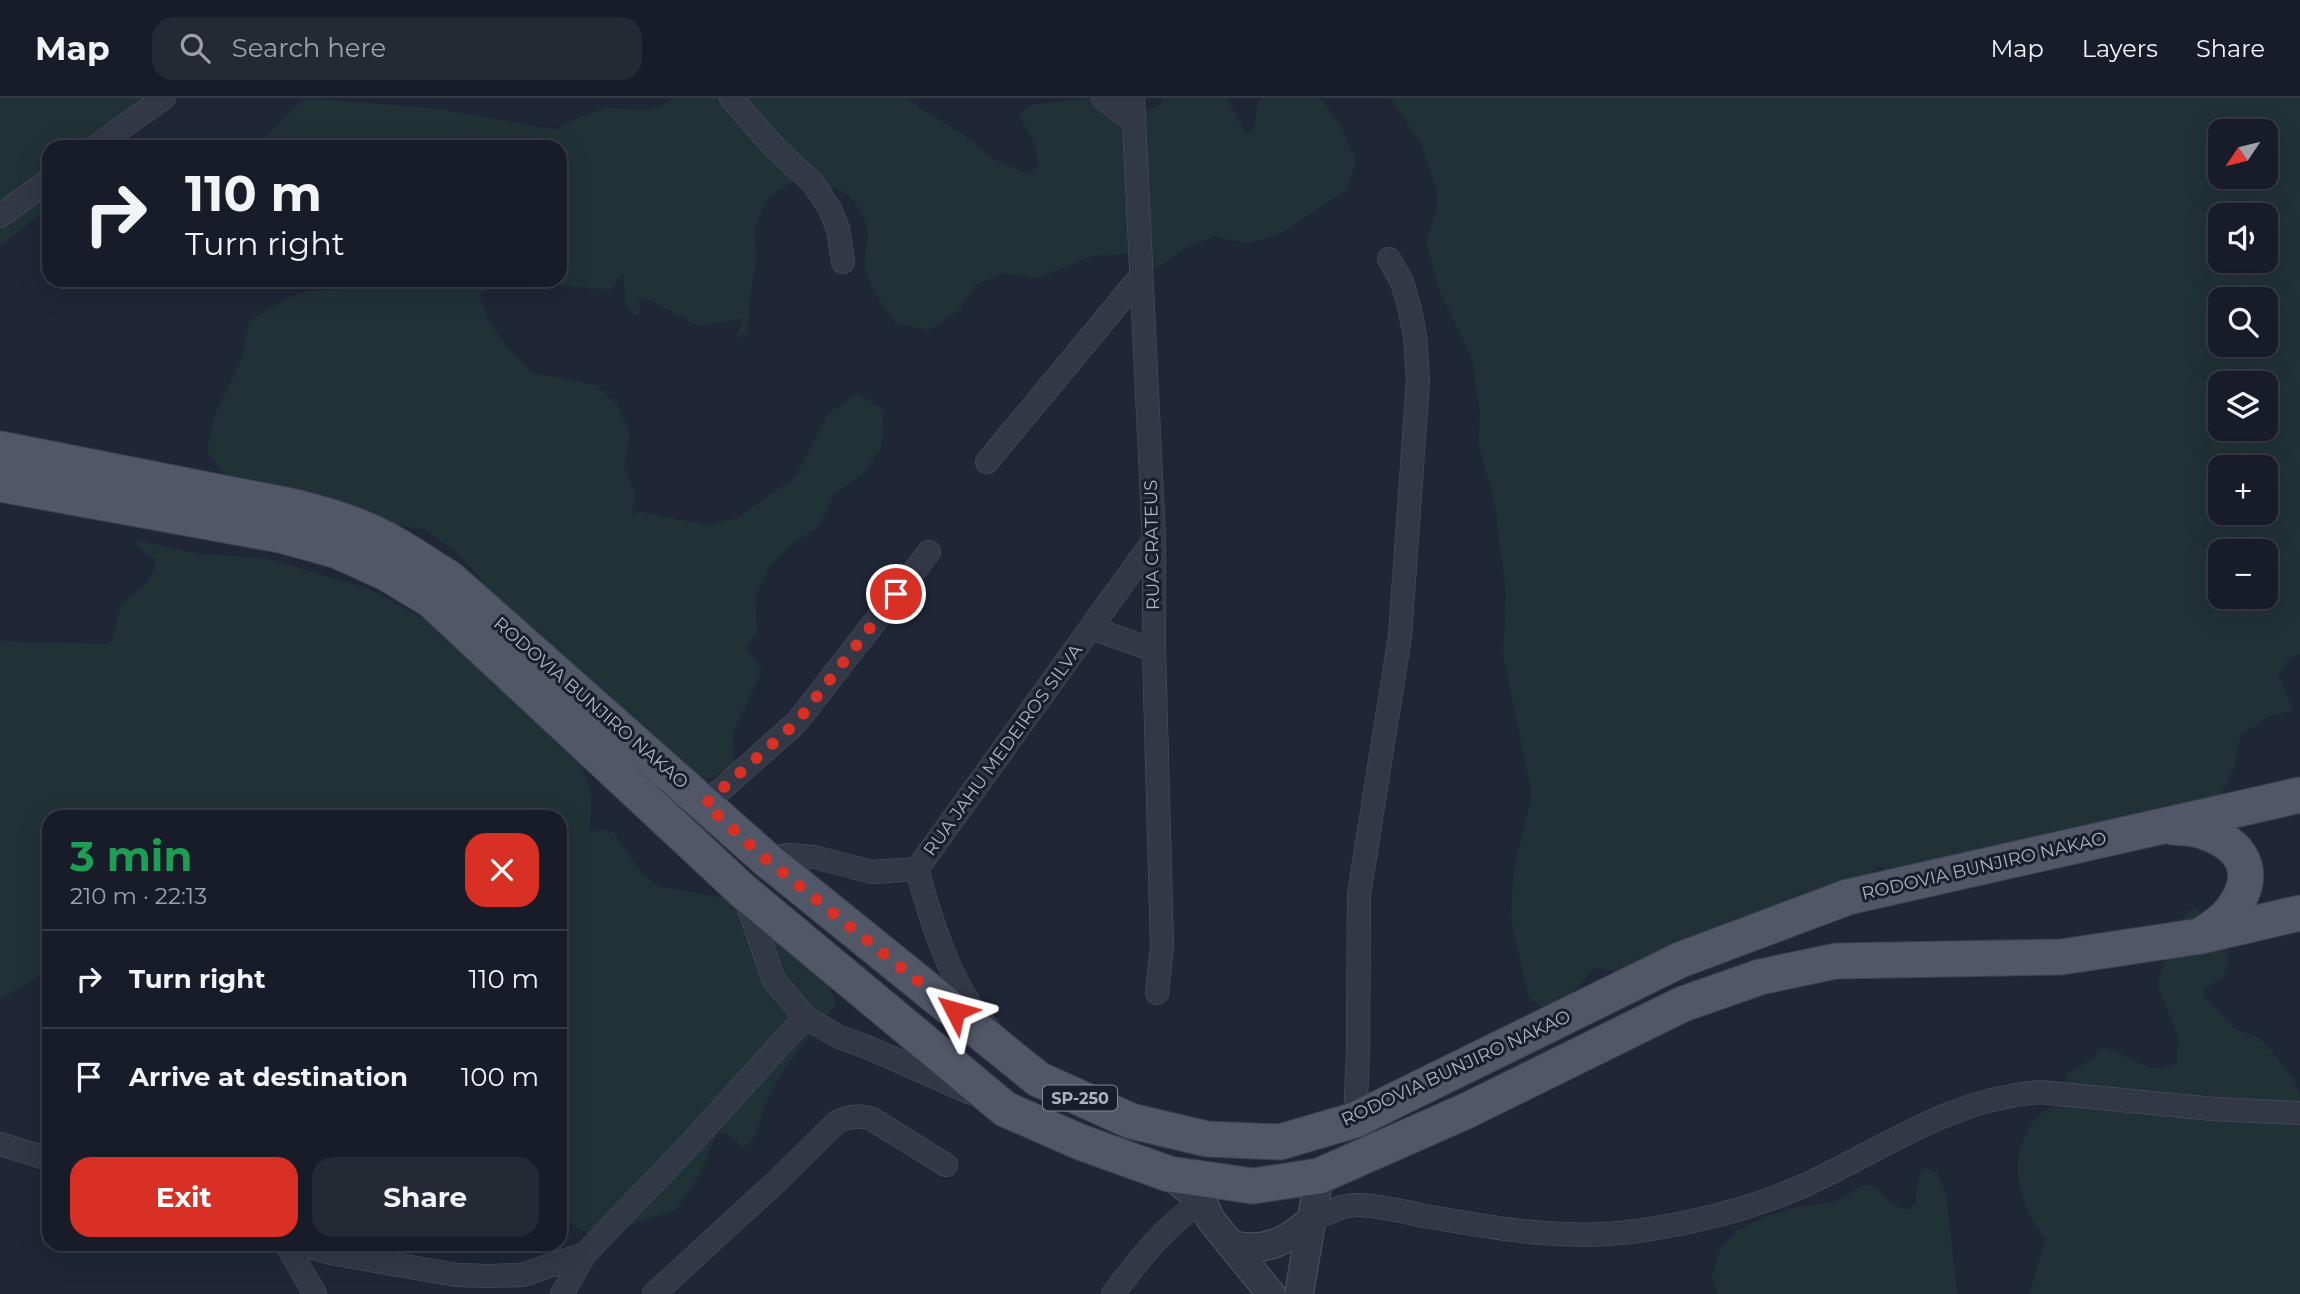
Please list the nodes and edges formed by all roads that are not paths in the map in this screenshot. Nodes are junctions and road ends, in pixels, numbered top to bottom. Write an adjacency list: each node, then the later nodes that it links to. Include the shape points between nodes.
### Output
1 (164, 98): 5 (street)
2 (731, 98): 9 (street, via 813,183 838,229)
3 (1103, 98): 4 (street)
4 (1133, 109): 10 (street, RUA CRATEUS)
5 (105, 140)
6 (42, 185): 7 (street)
7 (0, 216)
8 (1389, 259): 31 (street, via 1409,306 1418,380 1400,636 1359,894)
9 (843, 262)
10 (1141, 276): 12 (street); 14 (street, RUA CRATEUS)
11 (0, 449): 19 (main road, RODOVIA BUNJIRO NAKAO / SP-250, via 295,508 374,533 449,578)
12 (987, 462)
13 (0, 484): 23 (main road, RODOVIA BUNJIRO NAKAO / SP-250, via 279,535 338,551 386,573 431,600)
14 (1154, 540): 16 (street, RUA JAHU MEDEIROS SILVA); 17 (street, RUA CRATEUS)
15 (929, 552): 19 (street, via 797,722)
16 (1091, 628): 17 (street); 22 (street, RUA JAHU MEDEIROS SILVA)
17 (1154, 650): 26 (street, RUA CRATEUS, via 1162,946)
18 (2300, 794): 20 (main road, RODOVIA BUNJIRO NAKAO / SP-250)
19 (705, 804): 21 (main road, RODOVIA BUNJIRO NAKAO / SP-250)
20 (2163, 825): 25 (main road, via 2204,831 2226,842 2240,856 2248,874 2242,896 2226,918); 31 (main road, RODOVIA BUNJIRO NAKAO / SP-250, via 1848,897 1680,960)
21 (766, 859): 22 (street, RUA JAHU MEDEIROS SILVA, via 814,857 872,872); 28 (main road, RODOVIA BUNJIRO NAKAO / SP-250)
22 (917, 869): 28 (street, via 932,926 961,987 985,1025)
23 (743, 891): 27 (street, via 774,980); 29 (main road, RODOVIA BUNJIRO NAKAO / SP-250)
24 (2300, 913): 25 (main road, RODOVIA BUNJIRO NAKAO / SP-250)
25 (2202, 936): 36 (main road, RODOVIA BUNJIRO NAKAO / SP-250, via 2061,957 1836,961 1760,977 1683,1004 1466,1111)
26 (1157, 993)
27 (804, 1017): 29 (street, via 839,1037); 42 (street)
28 (1038, 1079): 31 (main road, RODOVIA BUNJIRO NAKAO / SP-250, via 1131,1121 1207,1139 1280,1142)
29 (1005, 1109): 35 (main road, RODOVIA BUNJIRO NAKAO / SP-250)
30 (2300, 1113): 38 (street, via 2040,1092 2013,1094 1928,1121 1805,1185 1754,1205 1648,1229 1544,1234 1355,1204)
31 (1355, 1120)
32 (0, 1144): 33 (street)
33 (42, 1157)
34 (946, 1165): 45 (street, via 872,1119 860,1115 837,1122)
35 (1169, 1174): 36 (main road, RODOVIA BUNJIRO NAKAO / SP-250, via 1253,1186); 37 (street)
36 (1319, 1176): 38 (street)
37 (1202, 1201): 39 (street); 46 (street, via 1152,1243)
38 (1312, 1219): 39 (street, via 1290,1238 1263,1248); 48 (street)
39 (1230, 1244): 47 (street)
40 (290, 1251): 43 (street)
41 (324, 1251): 42 (street, via 489,1276 522,1275)
42 (585, 1254): 44 (street)
43 (315, 1294)
44 (562, 1294)
45 (654, 1294)
46 (1113, 1294)
47 (1271, 1294)
48 (1299, 1294)

